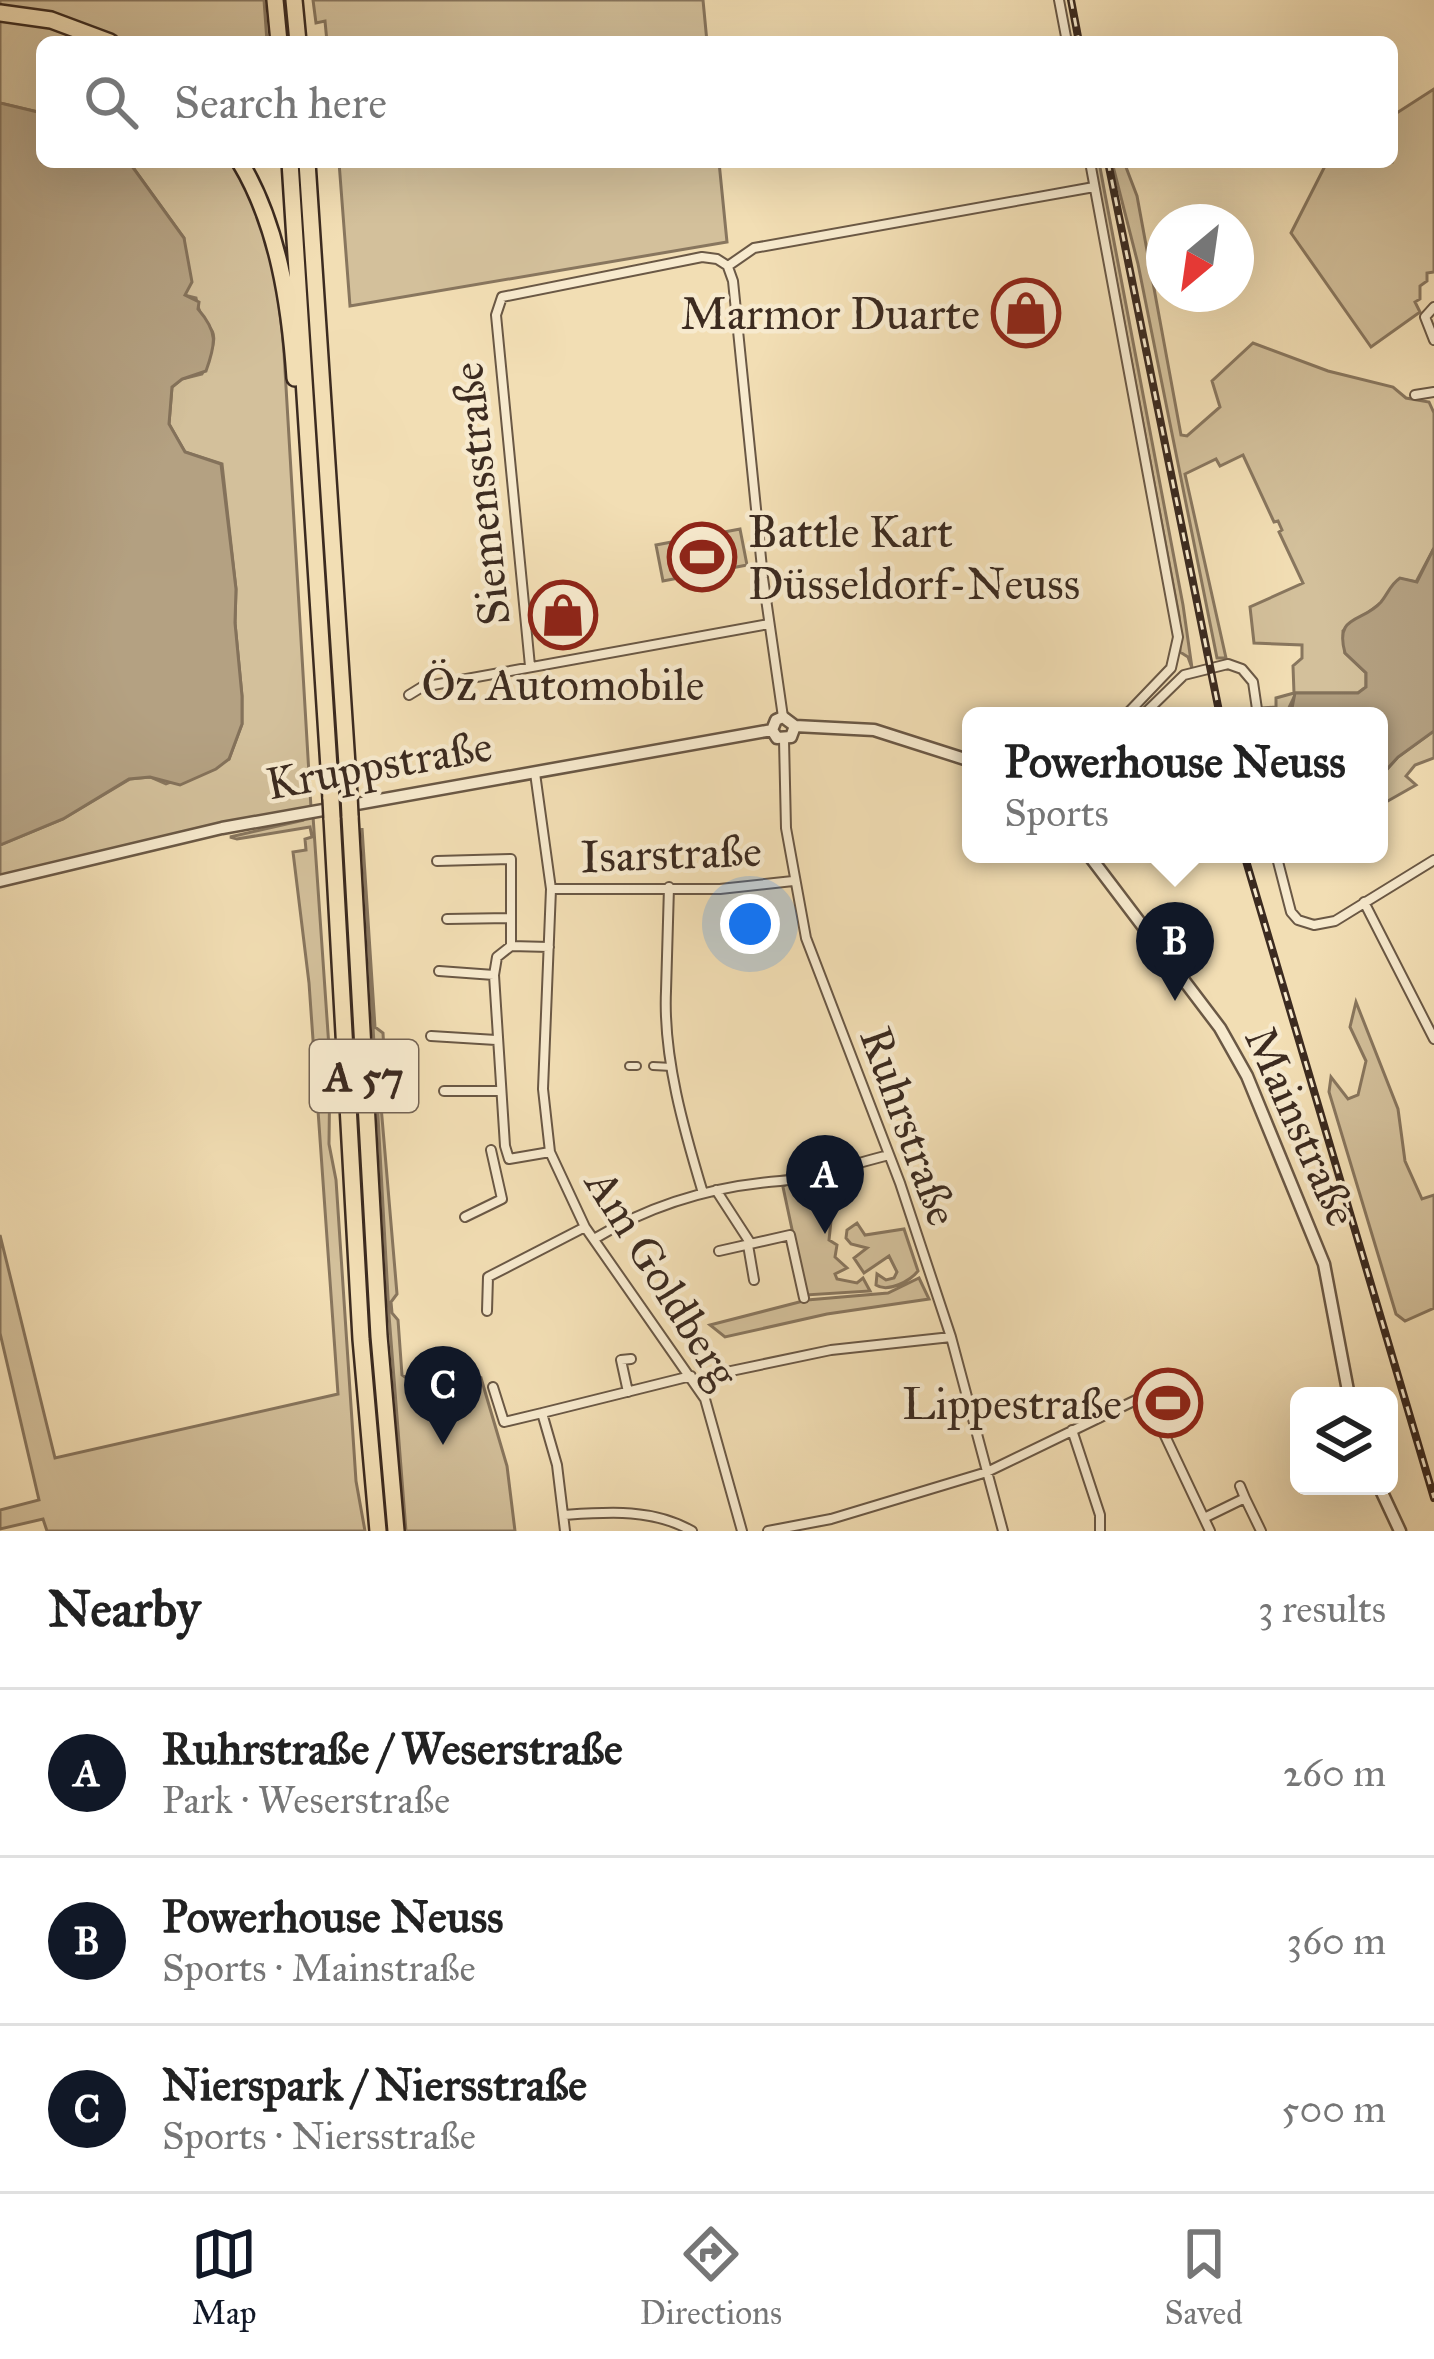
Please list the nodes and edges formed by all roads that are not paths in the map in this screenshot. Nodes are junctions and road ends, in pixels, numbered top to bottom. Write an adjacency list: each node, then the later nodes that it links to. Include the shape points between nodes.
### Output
1 (275, 0): 7 (highway)
2 (294, 0): 8 (highway)
3 (303, 0): 9 (highway)
4 (1059, 0): 10 (street)
5 (0, 13): 6 (highway)
6 (94, 36)
7 (278, 36)
8 (299, 36)
9 (300, 36)
10 (1066, 36)
11 (242, 168): 21 (highway, via 272,236)
12 (290, 168): 21 (highway, A 57)
13 (308, 168): 84 (highway, A 57, bridge)
14 (1091, 168): 15 (street)
15 (1094, 187): 16 (street, via 754,248); 25 (street, via 1178,637 1171,668)
16 (728, 266): 22 (street); 23 (street, Siemensstraße, via 703,257 498,302)
17 (1434, 308): 18 (street, via 1425,317)
18 (1434, 340)
19 (1414, 395): 20 (street)
20 (1432, 397)
21 (309, 421): 83 (highway, A 57, bridge)
22 (770, 624): 23 (street); 28 (street)
23 (530, 666): 24 (street)
24 (409, 695)
25 (1133, 707)
26 (1151, 707): 27 (street, via 1194,670 1219,665 1248,675)
27 (1257, 707)
28 (783, 717): 29 (street); 30 (street)
29 (795, 727): 31 (street); 32 (street, via 874,730)
30 (772, 730): 31 (street); 33 (street, Kruppstraße)
31 (784, 740): 39 (street, Ruhrstraße)
32 (962, 758)
33 (535, 772): 38 (street, Kruppstraße, via 222,828); 41 (street, Am Goldberg)
34 (1434, 860): 42 (street)
35 (436, 861): 43 (street, via 511,859)
36 (1095, 863): 73 (street, Mainstraße, via 1247,1076 1324,1264)
37 (1278, 863): 42 (street, via 1298,920 1325,925)
38 (0, 881)
39 (793, 881): 40 (street, Isarstraße); 58 (street, Ruhrstraße, via 821,984)
40 (669, 887): 41 (street, Isarstraße); 53 (street)
41 (550, 889): 46 (street, Am Goldberg)
42 (1364, 902): 50 (street)
43 (511, 918): 44 (street); 45 (street)
44 (447, 919)
45 (511, 946): 46 (street); 48 (street, via 497,957)
46 (549, 947): 57 (street, Am Goldberg, via 543,1089)
47 (439, 971): 48 (street)
48 (494, 974): 51 (street)
49 (430, 1036): 51 (street)
50 (1434, 1039)
51 (496, 1040): 54 (street)
52 (653, 1066): 53 (street)
53 (673, 1067): 60 (street)
54 (500, 1090): 55 (street); 56 (street)
55 (444, 1091)
56 (505, 1146): 57 (street, via 509,1159); 61 (street, via 490,1150 502,1199)
57 (550, 1152): 62 (street, Am Goldberg)
58 (890, 1155): 59 (street); 69 (street, Ruhrstraße)
59 (716, 1190): 60 (street); 64 (street)
60 (703, 1193): 63 (street, via 633,1216)
61 (465, 1217)
62 (585, 1226): 63 (street, Am Goldberg); 68 (street, via 488,1277)
63 (594, 1239): 71 (street, Am Goldberg)
64 (750, 1244): 65 (street); 66 (street); 67 (street, via 790,1235)
65 (719, 1251)
66 (754, 1280)
67 (804, 1298)
68 (487, 1311)
69 (950, 1337): 71 (street, via 814,1353); 77 (street, Ruhrstraße)
70 (631, 1359): 74 (street, via 621,1360)
71 (693, 1380): 74 (street); 87 (street, Am Goldberg, via 715,1424)
72 (493, 1387): 75 (street, via 504,1422)
73 (1347, 1387)
74 (628, 1392): 75 (street)
75 (542, 1414): 81 (street)
76 (1072, 1430): 77 (street); 82 (street, via 1138,1399 1150,1404); 90 (street)
77 (987, 1472): 88 (street); 89 (street, Ruhrstraße)
78 (1240, 1486): 80 (street)
79 (1383, 1495): 93 (street)
80 (1246, 1498): 82 (street); 92 (street)
81 (563, 1515): 85 (street); 86 (street, via 643,1514)
82 (1204, 1518): 91 (street)
83 (378, 1531)
84 (396, 1531)
85 (565, 1531)
86 (692, 1531)
87 (742, 1531)
88 (768, 1531)
89 (1003, 1531)
90 (1100, 1531)
91 (1210, 1531)
92 (1261, 1531)
93 (1400, 1531)

